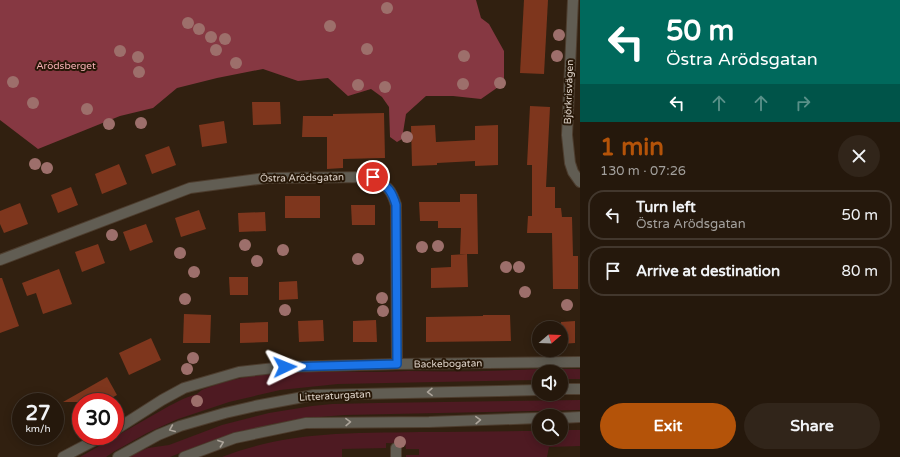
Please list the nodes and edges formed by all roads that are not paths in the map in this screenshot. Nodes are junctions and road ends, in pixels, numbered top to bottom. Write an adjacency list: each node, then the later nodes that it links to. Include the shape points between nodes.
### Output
1 (573, 0): 2 (street, Björkrisvägen, via 567,135 570,163)
2 (580, 182)
3 (0, 260): 5 (street, Östra Arödsgatan, via 190,188 266,178 373,177 388,188 396,205)
4 (580, 362): 5 (street, Backebogatan)
5 (397, 364): 12 (street, Backebogatan, via 284,367 239,372 184,388)
6 (568, 389): 7 (street)
7 (580, 389)
8 (532, 390): 15 (street, Litteraturgatan, one-way to 15, via 307,396 225,413 180,426)
9 (580, 417): 11 (street)
10 (532, 418): 16 (street, one-way to 10, via 235,438 306,423)
11 (568, 418)
12 (124, 424)
13 (86, 445): 14 (street)
14 (63, 457)
15 (118, 457)
16 (184, 457)

